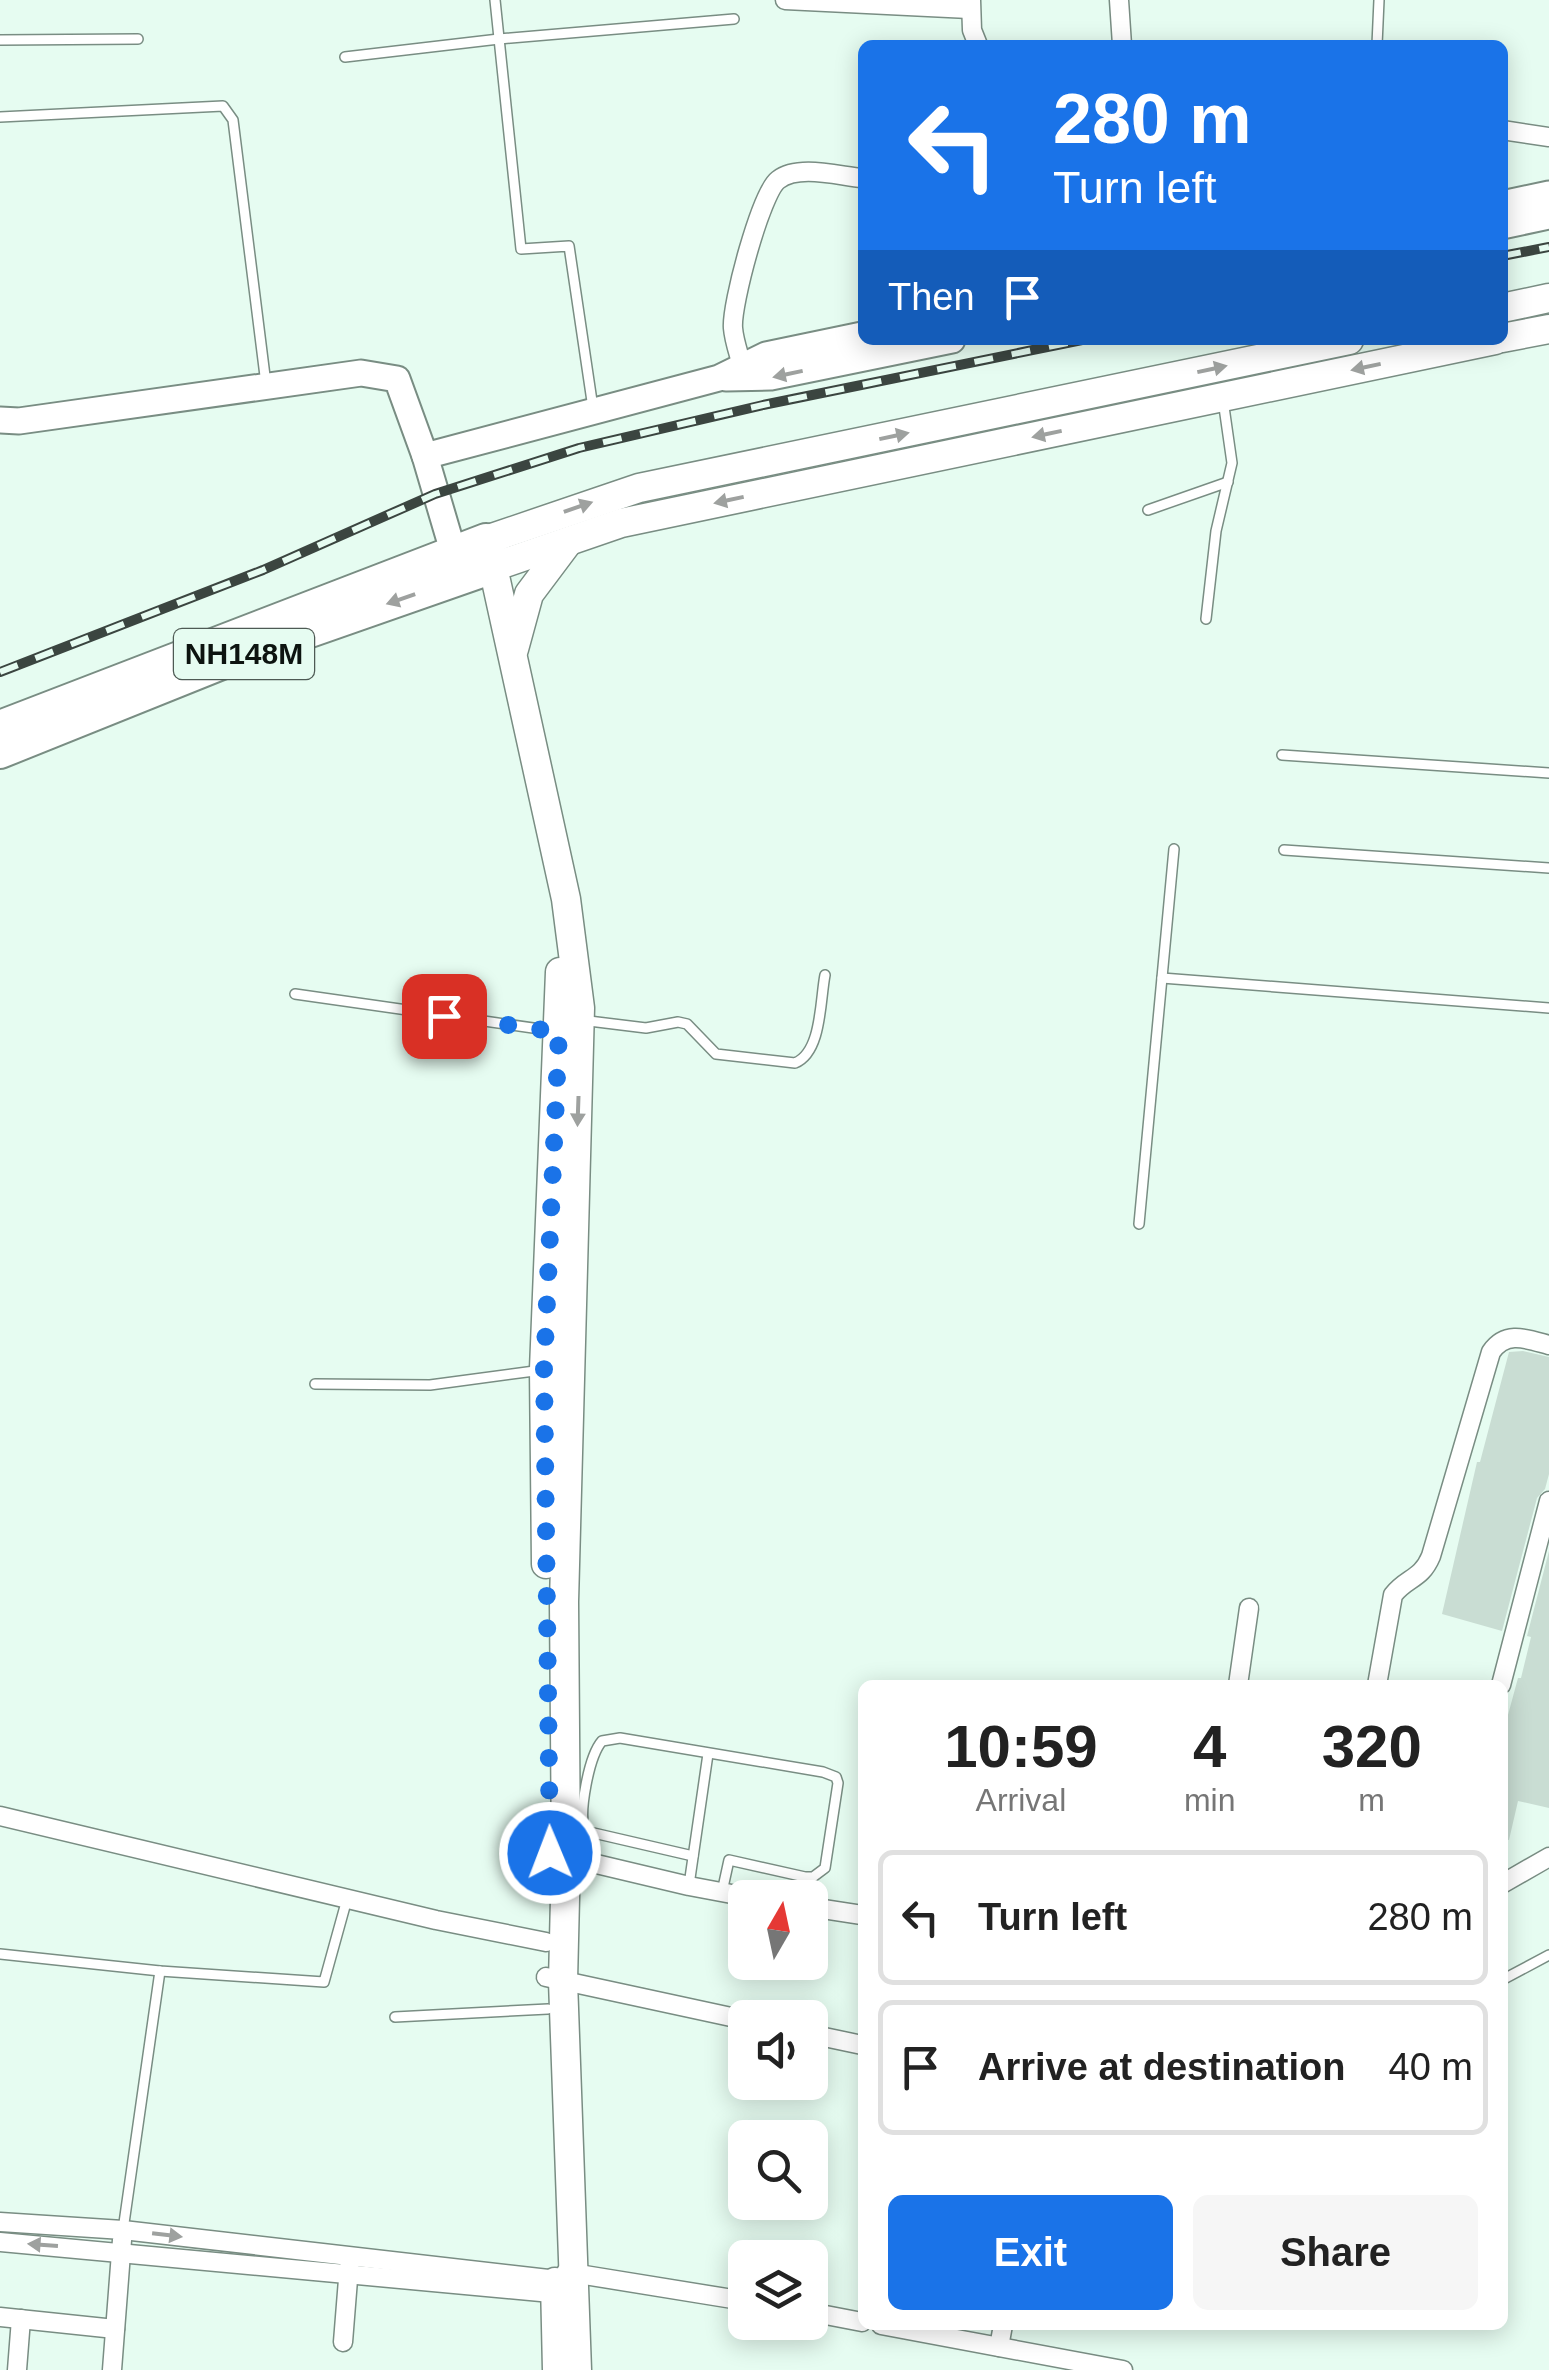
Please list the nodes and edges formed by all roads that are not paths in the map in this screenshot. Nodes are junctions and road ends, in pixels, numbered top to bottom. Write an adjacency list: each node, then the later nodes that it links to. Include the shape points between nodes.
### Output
1 (495, 0): 7 (lane)
2 (785, 0): 5 (street)
3 (1120, 0): 11 (street)
4 (1379, 0): 12 (lane)
5 (970, 4): 10 (street)
6 (734, 19): 7 (lane)
7 (500, 39): 13 (lane); 33 (lane, via 521,249 569,246)
8 (0, 40): 9 (lane)
9 (138, 40)
10 (977, 40)
11 (1122, 40)
12 (1377, 40)
13 (345, 57)
14 (0, 117): 31 (lane, via 223,106 233,120)
15 (1508, 131): 16 (street)
16 (1549, 138)
17 (858, 178): 30 (street, via 797,172 778,179 767,194 742,272)
18 (1549, 194): 19 (street)
19 (1508, 203)
20 (1549, 216): 21 (street)
21 (1508, 225)
22 (1549, 298): 23 (main road)
23 (1508, 307)
24 (1549, 329): 26 (main road)
25 (858, 336): 30 (street, via 766,354)
26 (1508, 337)
27 (928, 345): 30 (street, one-way to 30, via 771,378)
28 (1325, 345): 39 (main road, one-way to 28, via 639,488)
29 (1470, 345): 32 (main road, one-way to 32)
30 (731, 372): 33 (street)
31 (266, 386): 34 (street); 35 (street, via 361,373 397,380)
32 (1222, 397): 36 (lane, via 1232,463); 38 (main road, one-way to 38, via 621,523)
33 (594, 411): 35 (street)
34 (0, 420)
35 (425, 456): 39 (street)
36 (1228, 482): 37 (lane); 40 (lane)
37 (1148, 510)
38 (569, 541): 39 (main road); 41 (main road, via 530,594)
39 (474, 555): 41 (main road); 42 (highway, NH148M); 43 (highway, NH148M, one-way to 43); 53 (main road, via 536,828 560,972)
40 (1206, 619)
41 (512, 654): 53 (main road, via 566,899)
42 (0, 727)
43 (0, 752)
44 (1282, 755): 45 (lane)
45 (1549, 772)
46 (1174, 849): 50 (lane)
47 (1284, 850): 48 (lane)
48 (1549, 868)
49 (825, 974): 53 (lane, via 810,1052 795,1063 716,1054 678,1022)
50 (1162, 978): 52 (lane); 54 (lane)
51 (295, 994): 53 (lane)
52 (1549, 1008)
53 (561, 1027): 56 (main road); 65 (main road, one-way to 65, via 564,1583)
54 (1140, 1224)
55 (1549, 1344): 61 (street, via 1514,1337 1491,1352 1431,1556 1419,1577 1393,1595)
56 (544, 1369): 57 (lane, via 430,1384); 65 (main road)
57 (316, 1384)
58 (1549, 1501): 62 (street)
59 (1250, 1608): 60 (street)
60 (1239, 1680)
61 (1377, 1680)
62 (1502, 1680)
63 (708, 1754): 66 (lane); 66 (lane, via 620,1738 602,1742 592,1757 582,1816 582,1826 596,1835); 70 (lane, via 824,1772 838,1783 821,1872 805,1877 729,1860)
64 (0, 1816): 72 (street)
65 (558, 1855): 69 (street); 75 (main road); 80 (main road)
66 (694, 1856): 69 (lane)
67 (1549, 1856): 68 (street)
68 (1508, 1880)
69 (689, 1886): 70 (street)
70 (722, 1892): 71 (street)
71 (728, 1893)
72 (348, 1898): 75 (street); 78 (lane, via 324,1982)
73 (828, 1910): 74 (street)
74 (858, 1914)
75 (546, 1942): 80 (main road)
76 (0, 1954): 78 (lane)
77 (1549, 1955): 79 (lane)
78 (160, 1972): 87 (lane)
79 (1508, 1977)
80 (555, 1979): 81 (main road); 82 (street); 91 (main road)
81 (548, 2008): 83 (lane); 91 (main road)
82 (728, 2016)
83 (395, 2017)
84 (828, 2038): 85 (street)
85 (858, 2044)
86 (0, 2222): 87 (street)
87 (123, 2230): 89 (street); 90 (street, one-way to 90)
88 (0, 2242): 89 (street, one-way to 88)
89 (122, 2251): 90 (street); 97 (street)
90 (350, 2266): 91 (street); 100 (street)
91 (565, 2282): 92 (street); 104 (main road); 105 (main road)
92 (728, 2300)
93 (828, 2315): 96 (street)
94 (0, 2316): 95 (street)
95 (21, 2319): 97 (street); 102 (street)
96 (858, 2321)
97 (115, 2329): 103 (street)
98 (908, 2330): 101 (street)
99 (1002, 2330): 101 (street)
100 (344, 2342)
101 (999, 2347): 106 (street)
102 (17, 2370)
103 (112, 2370)
104 (556, 2370)
105 (578, 2370)
106 (1123, 2370)

